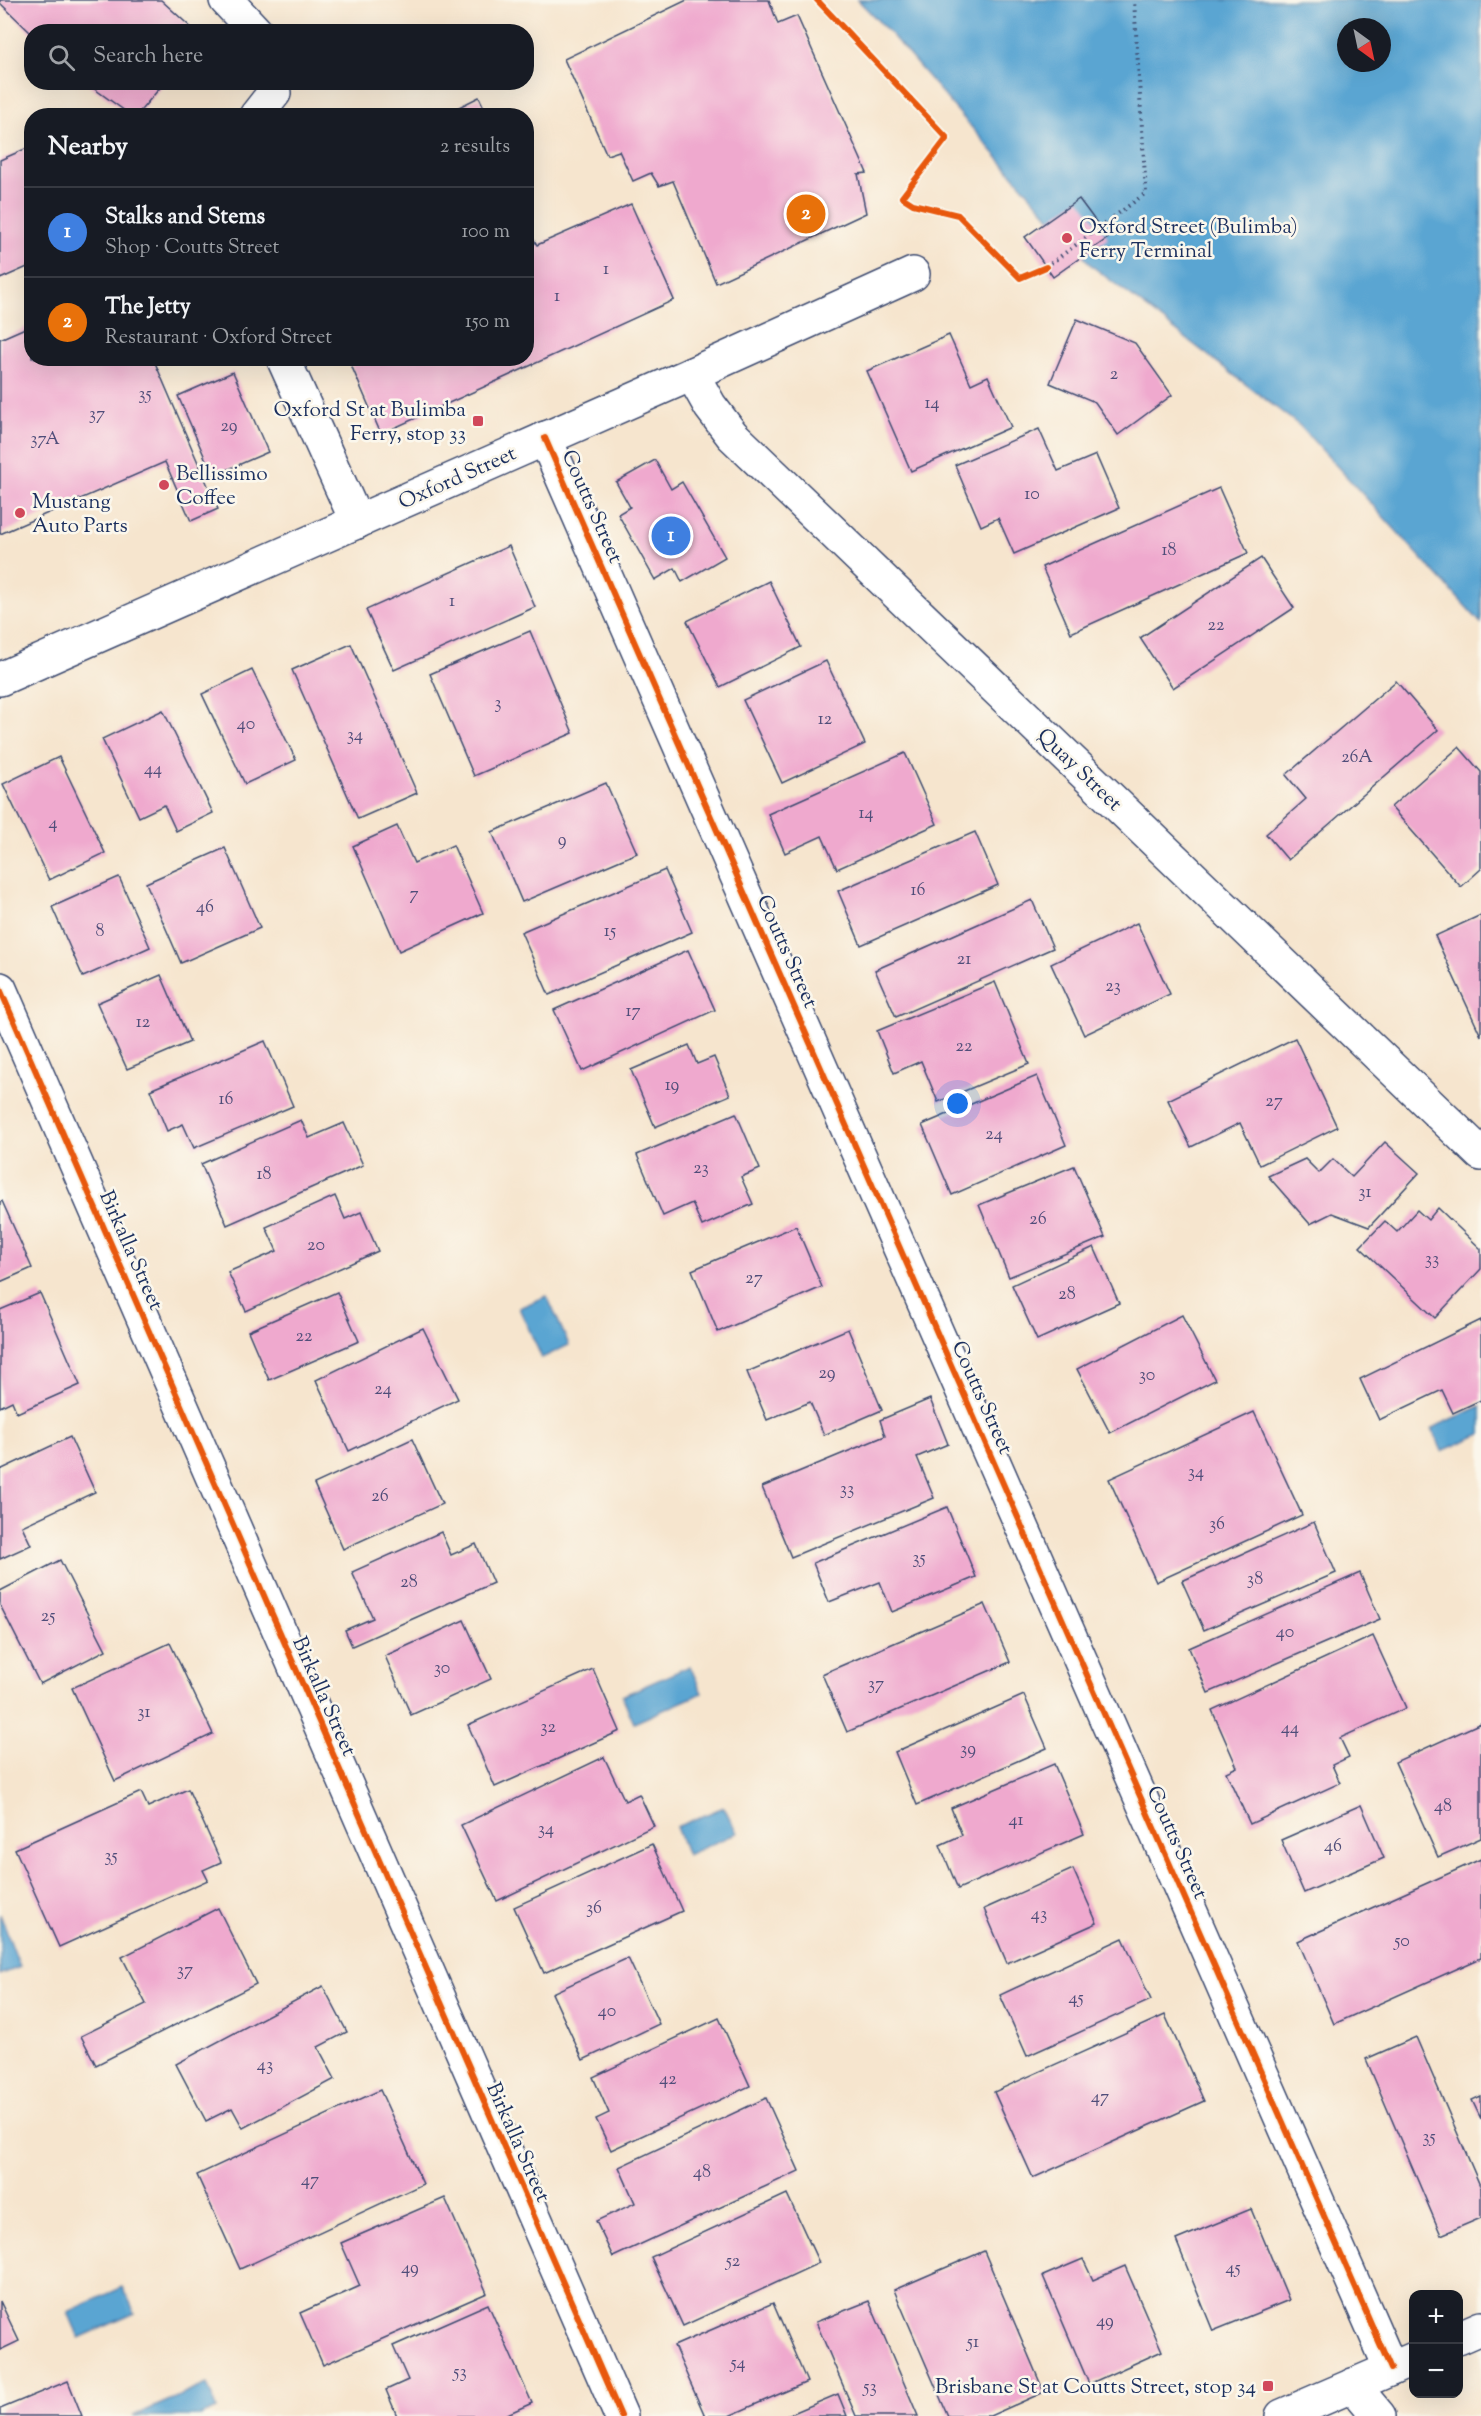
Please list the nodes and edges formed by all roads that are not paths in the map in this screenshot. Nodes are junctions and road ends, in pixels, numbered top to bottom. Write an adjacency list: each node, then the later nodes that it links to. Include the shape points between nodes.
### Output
1 (226, 0): 2 (street)
2 (248, 24)
3 (273, 90): 4 (street)
4 (262, 108)
5 (913, 274): 7 (street, Oxford Street)
6 (287, 366): 9 (street)
7 (692, 374): 8 (street, Oxford Street); 12 (street, Quay Street, via 732,435)
8 (545, 438): 9 (street, Oxford Street); 15 (street, Coutts Street)
9 (357, 522): 10 (street, Oxford Street)
10 (0, 679)
11 (0, 989): 17 (street, Birkalla Street)
12 (1481, 1154)
13 (1481, 2328): 14 (street)
14 (1463, 2336)
15 (1402, 2364): 16 (street)
16 (1353, 2385): 18 (street); 19 (street)
17 (621, 2416)
18 (1282, 2416)
19 (1379, 2416)

